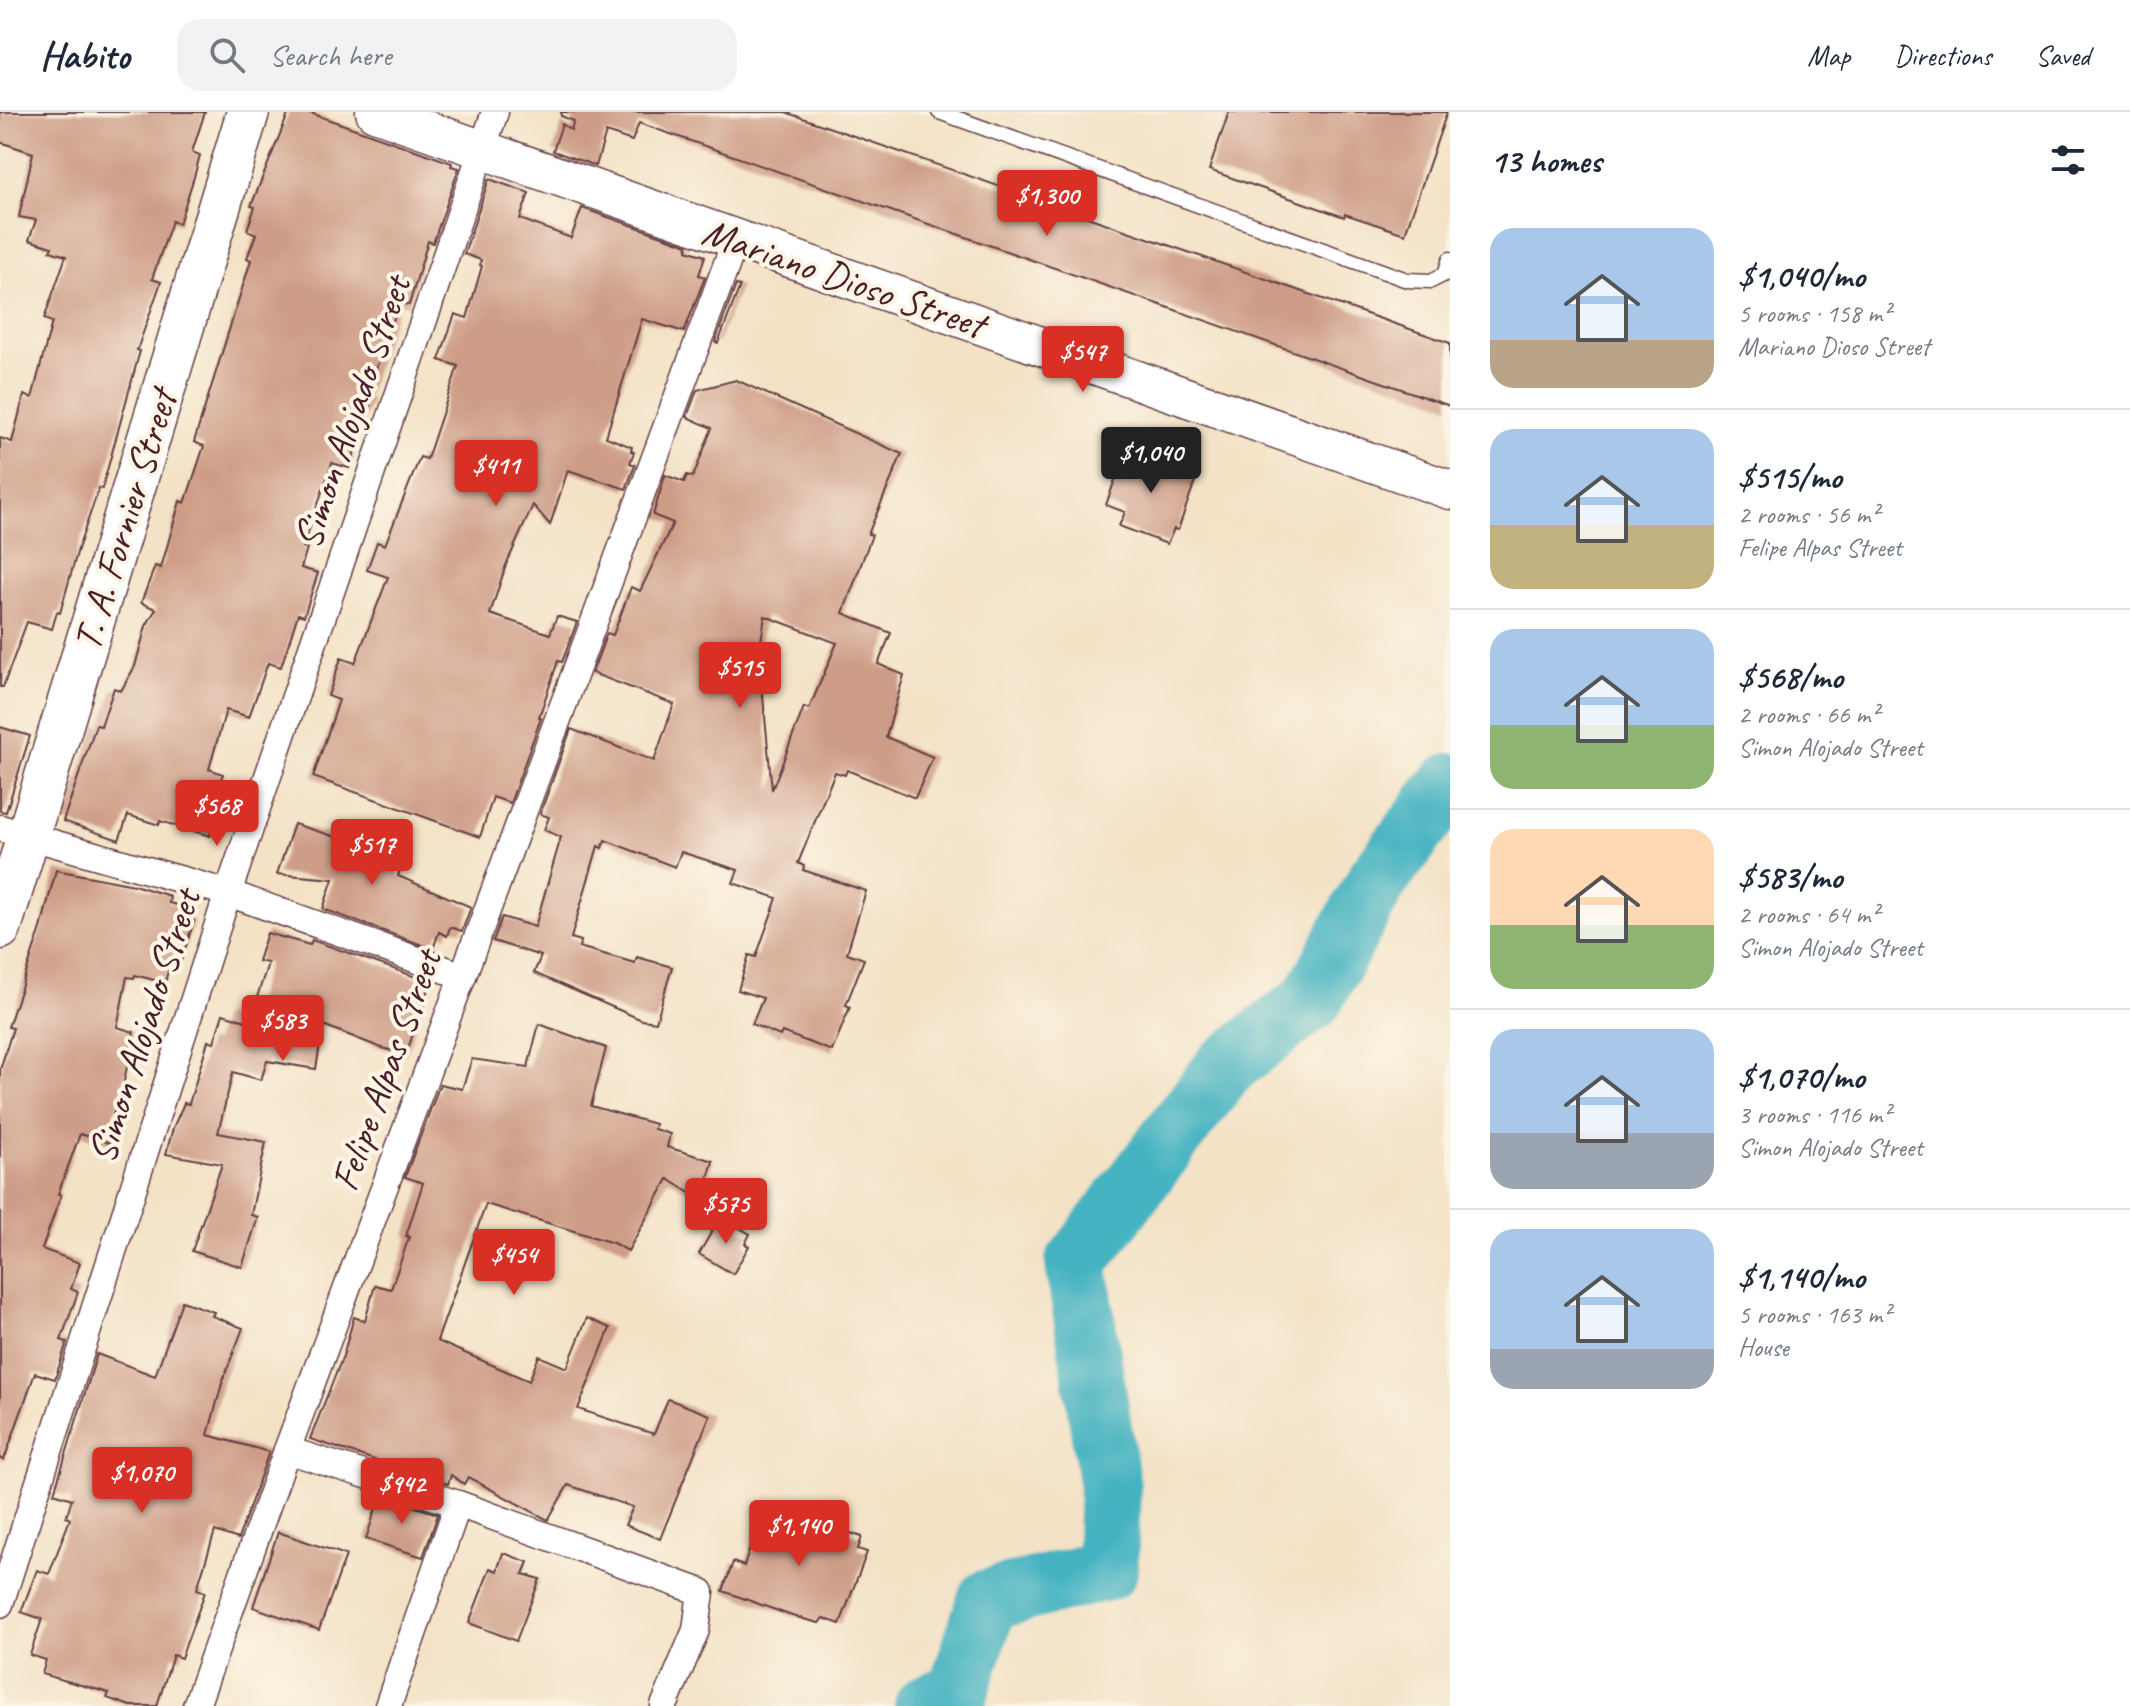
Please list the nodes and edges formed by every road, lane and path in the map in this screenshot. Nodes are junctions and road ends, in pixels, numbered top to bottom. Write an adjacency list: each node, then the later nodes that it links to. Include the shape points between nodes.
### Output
1 (248, 112): 9 (main road, T. A. Fornier Street)
2 (375, 112): 5 (street, Mariano Dioso Street)
3 (495, 112): 5 (street, Simon Alojado Street)
4 (939, 112): 7 (lane, via 1407,280 1431,281 1445,274)
5 (483, 149): 6 (street, Mariano Dioso Street); 10 (street, Simon Alojado Street)
6 (736, 239): 8 (street, Mariano Dioso Street); 12 (street, Felipe Alpas Street)
7 (1450, 259)
8 (1450, 490)
9 (14, 833): 10 (street); 11 (main road, T. A. Fornier Street)
10 (228, 893): 12 (street); 15 (street, Simon Alojado Street)
11 (0, 928)
12 (463, 976): 13 (street, Felipe Alpas Street)
13 (287, 1450): 14 (street); 16 (street, Felipe Alpas Street)
14 (458, 1504): 17 (street); 18 (street, via 701,1592 696,1630)
15 (0, 1604)
16 (196, 1706)
17 (388, 1706)
18 (664, 1706)

